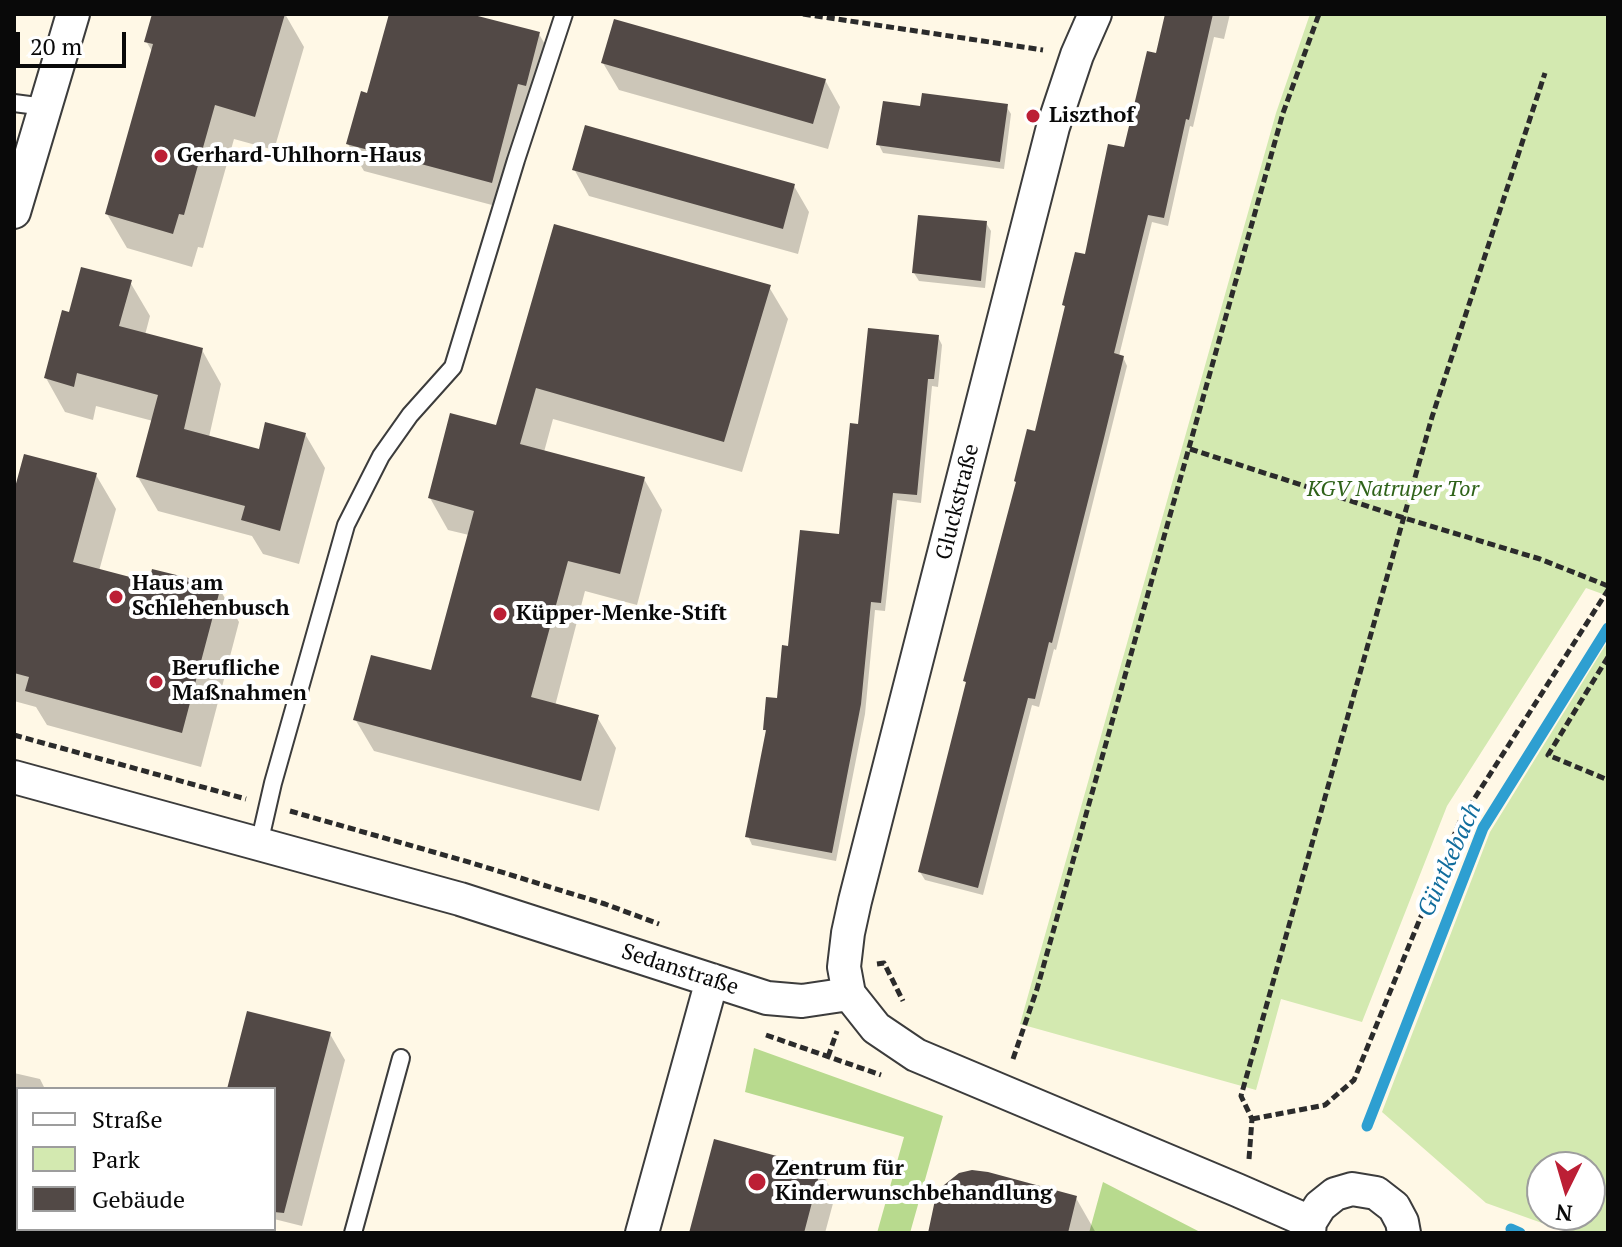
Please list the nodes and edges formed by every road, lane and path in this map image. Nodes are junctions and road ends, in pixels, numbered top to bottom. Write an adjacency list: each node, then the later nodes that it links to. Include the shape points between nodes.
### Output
1 (73, 14): 8 (street)
2 (564, 14): 16 (lane, via 453,367 381,456 346,525)
3 (803, 14): 6 (path)
4 (1095, 14): 6 (street, Gluckstraße)
5 (1319, 14): 10 (path, via 1283,113)
6 (1077, 55): 18 (street, Gluckstraße, via 1053,127 855,901 844,967)
7 (1545, 73): 11 (path)
8 (29, 105): 9 (street)
9 (14, 212)
10 (1190, 449): 11 (path); 20 (path, via 1037,989)
11 (1404, 518): 12 (path, via 1540,559); 21 (path, via 1241,1096)
12 (1608, 588): 21 (path, via 1460,821 1354,1080 1325,1105)
13 (1608, 657): 15 (path, via 1548,755)
14 (14, 777): 16 (street, Sedanstraße)
15 (1608, 780)
16 (259, 844): 17 (street, Sedanstraße, via 460,899)
17 (712, 980): 18 (street, Sedanstraße, via 767,998 802,1001); 25 (street)
18 (849, 994): 20 (street, via 876,1028 916,1055)
19 (401, 1058): 24 (lane)
20 (1002, 1090): 23 (street)
21 (1252, 1119): 22 (path)
22 (1249, 1159)
23 (1310, 1228): 26 (street, via 1320,1206 1352,1189 1376,1193 1394,1207)
24 (353, 1233)
25 (642, 1233)
26 (1404, 1233)

